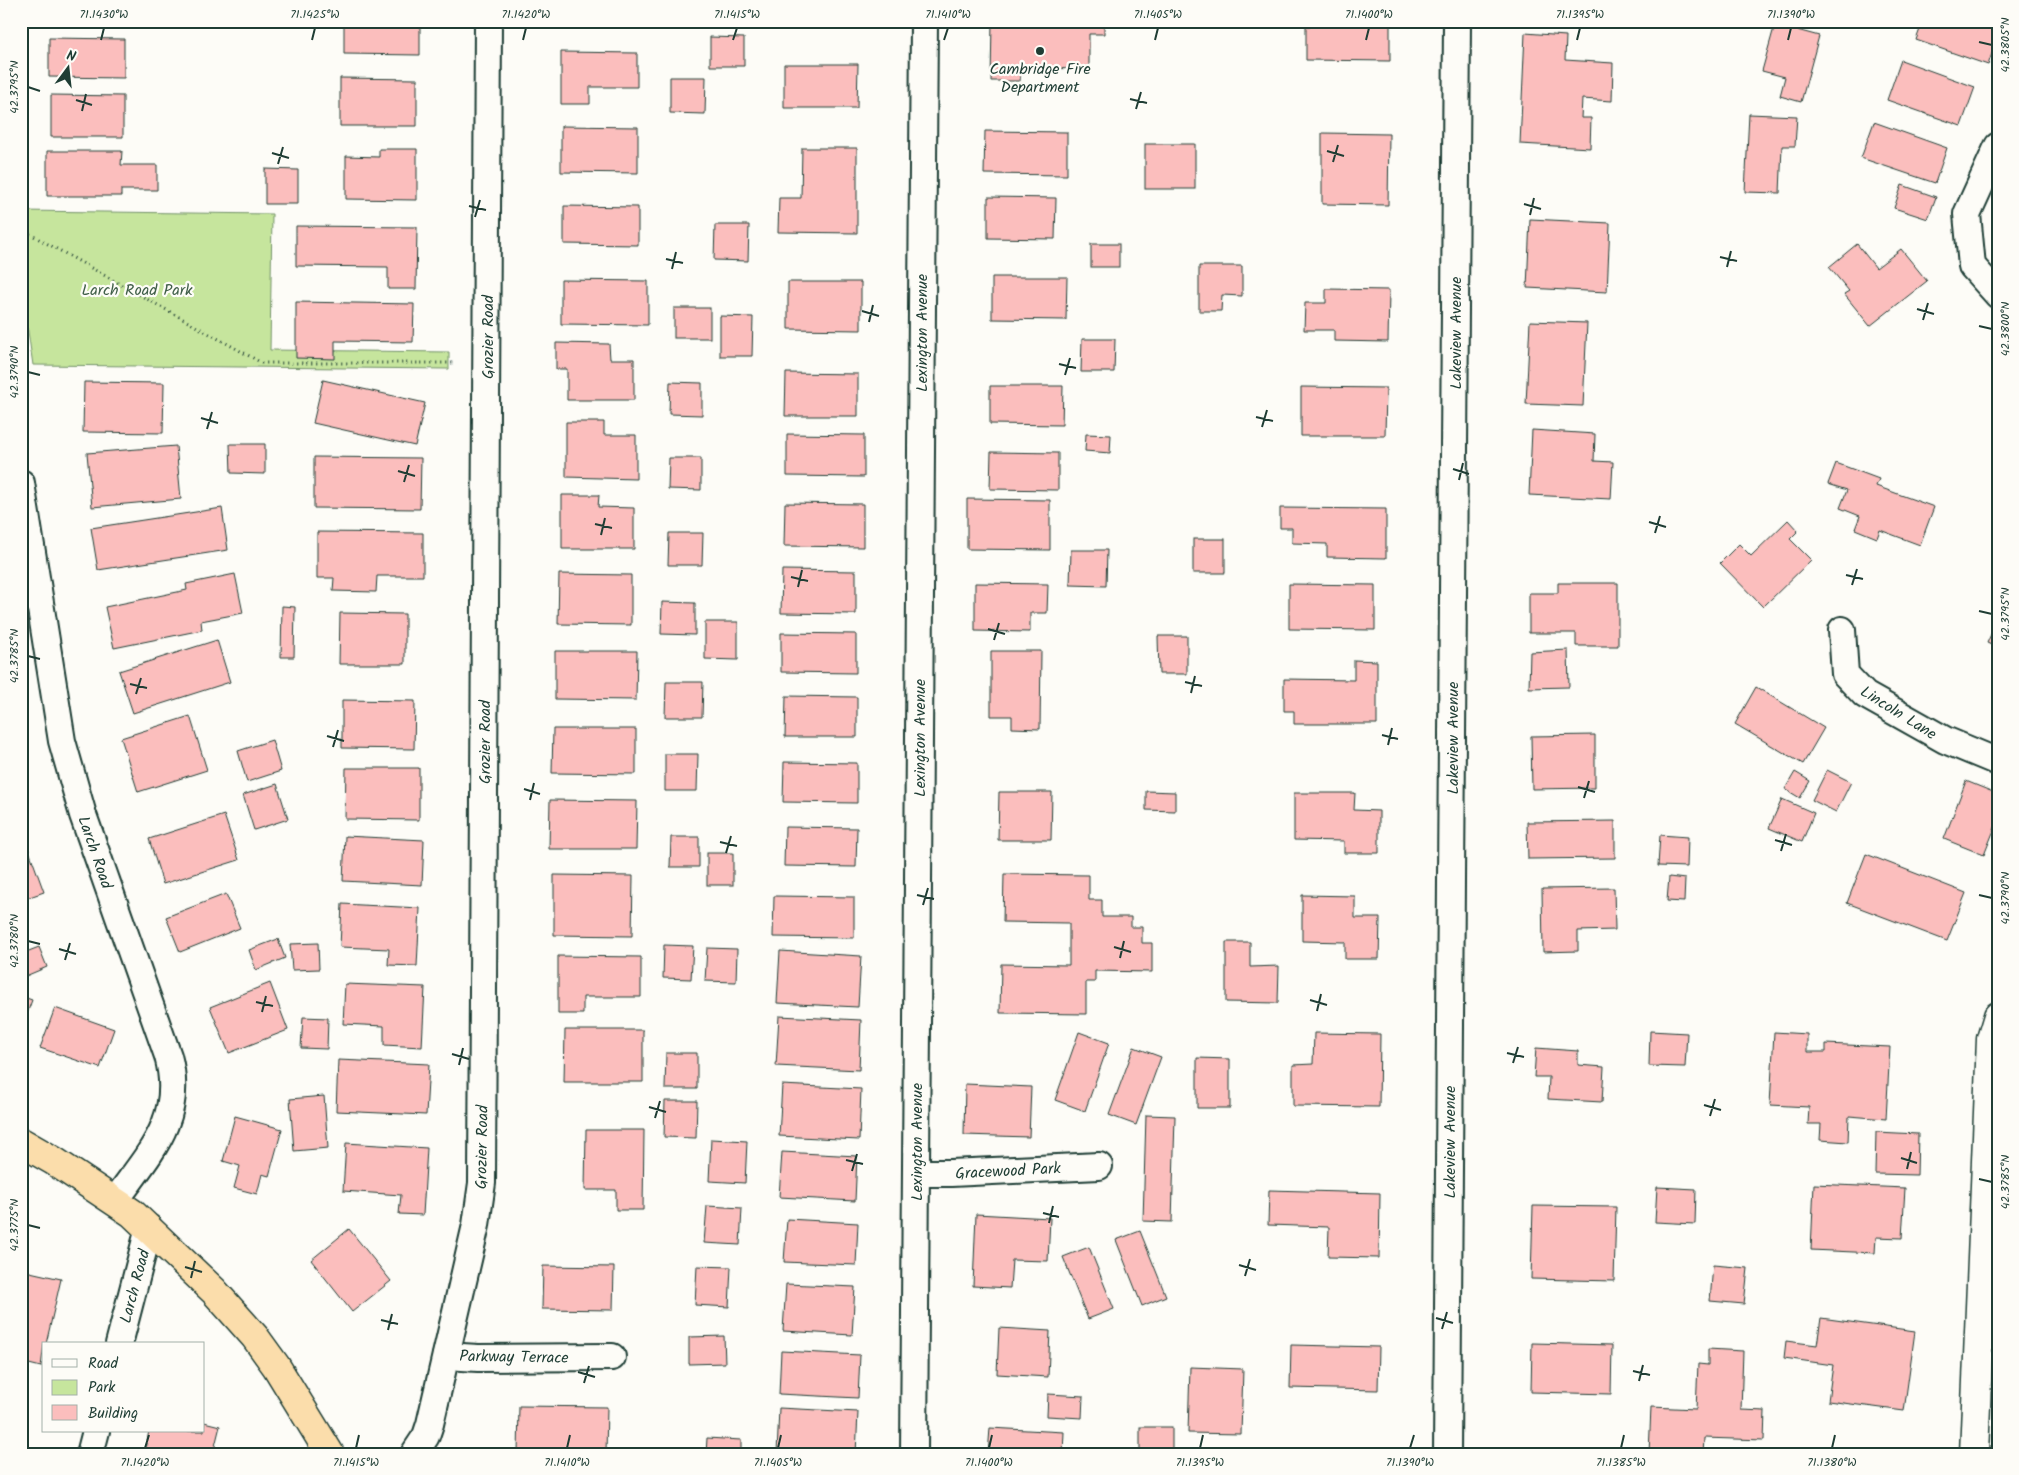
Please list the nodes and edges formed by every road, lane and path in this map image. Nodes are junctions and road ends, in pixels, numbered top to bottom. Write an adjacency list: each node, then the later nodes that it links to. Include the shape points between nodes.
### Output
1 (488, 21): 18 (street, Grozier Road, via 482,1183 476,1225)
2 (924, 21): 14 (street, Lexington Avenue)
3 (1457, 21): 25 (street, Lakeview Avenue)
4 (1998, 146): 6 (street, via 1967,214 1972,266)
5 (21, 228): 7 (path, via 262,362)
6 (1998, 295)
7 (459, 364)
8 (21, 483): 15 (street, Larch Road, via 68,768 173,1078 173,1101 166,1124)
9 (1842, 630): 10 (street, Lincoln Lane, via 1845,674 1865,695 1945,740)
10 (1998, 762)
11 (1998, 1016): 26 (street, via 1991,1043)
12 (21, 1142): 15 (highway)
13 (1099, 1166): 14 (street, Gracewood Park)
14 (916, 1172): 24 (street, Lexington Avenue)
15 (115, 1201): 16 (highway)
16 (149, 1228): 17 (street, Larch Road); 22 (highway, via 214,1291 255,1337 296,1396)
17 (119, 1342)
18 (446, 1356): 19 (street, Parkway Terrace); 23 (street, Grozier Road, via 430,1424)
19 (612, 1357)
20 (96, 1432): 21 (street)
21 (90, 1454)
22 (330, 1454)
23 (414, 1454)
24 (914, 1454)
25 (1447, 1454)
26 (1974, 1454)

